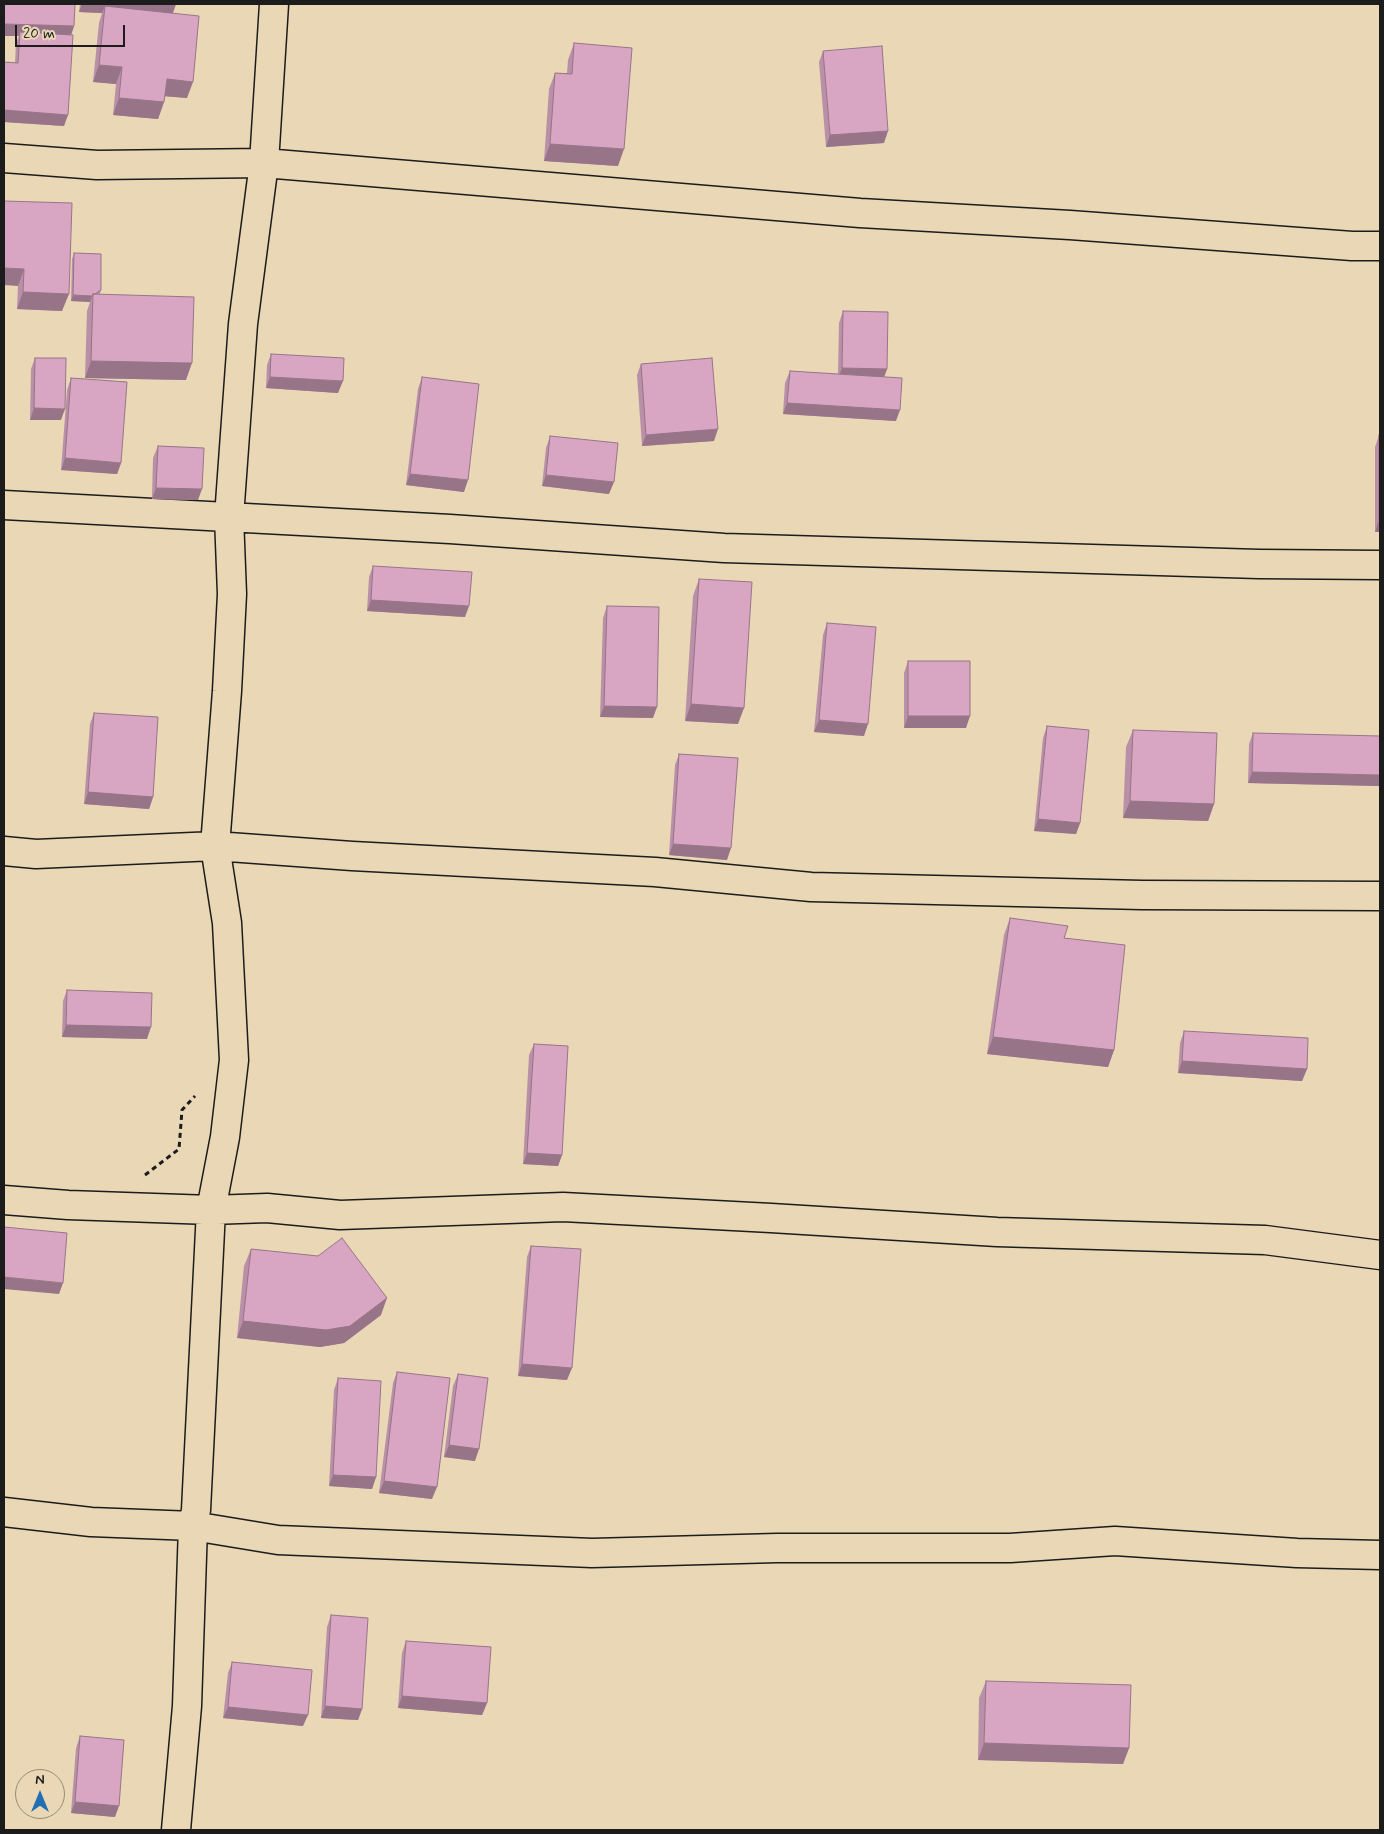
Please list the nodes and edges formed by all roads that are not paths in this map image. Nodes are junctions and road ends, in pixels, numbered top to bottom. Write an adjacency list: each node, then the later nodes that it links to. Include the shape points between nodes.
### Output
1 (274, 4): 3 (street)
2 (4, 158): 3 (street, via 97,164)
3 (264, 163): 4 (street, via 860,213); 6 (street, via 243,324)
4 (1380, 246)
5 (4, 505): 6 (street)
6 (229, 517): 7 (street, via 724,548); 8 (street, via 232,594)
7 (1380, 565)
8 (216, 846): 9 (street, via 36,854); 10 (street, via 655,872 811,888); 12 (street, via 227,923 234,1060 225,1137)
9 (4, 852)
10 (1380, 896)
11 (4, 1200): 12 (street)
12 (211, 1210): 13 (street, via 267,1208 340,1215 563,1208 997,1232 1265,1240); 15 (street)
13 (1380, 1255)
14 (4, 1512): 15 (street, via 91,1522)
15 (193, 1526): 16 (street, via 278,1540 592,1553 777,1548 1010,1548 1115,1541 1297,1554); 17 (street, via 186,1706)
16 (1380, 1555)
17 (176, 1830)

